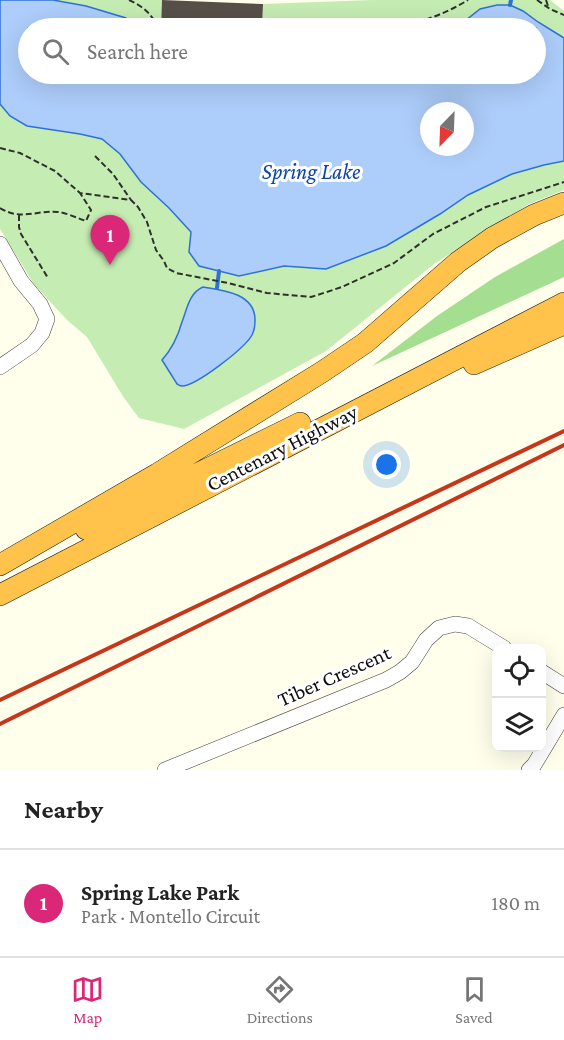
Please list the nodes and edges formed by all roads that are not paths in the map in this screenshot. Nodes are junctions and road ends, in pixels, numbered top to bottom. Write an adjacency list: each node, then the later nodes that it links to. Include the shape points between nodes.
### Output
1 (564, 203): 8 (highway, via 534,214 492,238 458,262 365,343 322,372)
2 (0, 244): 6 (street, via 47,319 32,345)
3 (564, 294): 9 (highway, Centenary Highway)
4 (564, 303): 7 (highway, Centenary Highway)
5 (564, 324): 7 (highway, via 375,407 297,446)
6 (0, 368)
7 (279, 450): 10 (highway, Centenary Highway)
8 (0, 565)
9 (0, 573)
10 (0, 595)
11 (497, 644): 15 (street, Tiber Crescent, via 468,626 439,628 412,662 386,680)
12 (546, 675): 13 (street)
13 (564, 686)
14 (564, 716): 16 (street)
15 (165, 770)
16 (529, 770)

